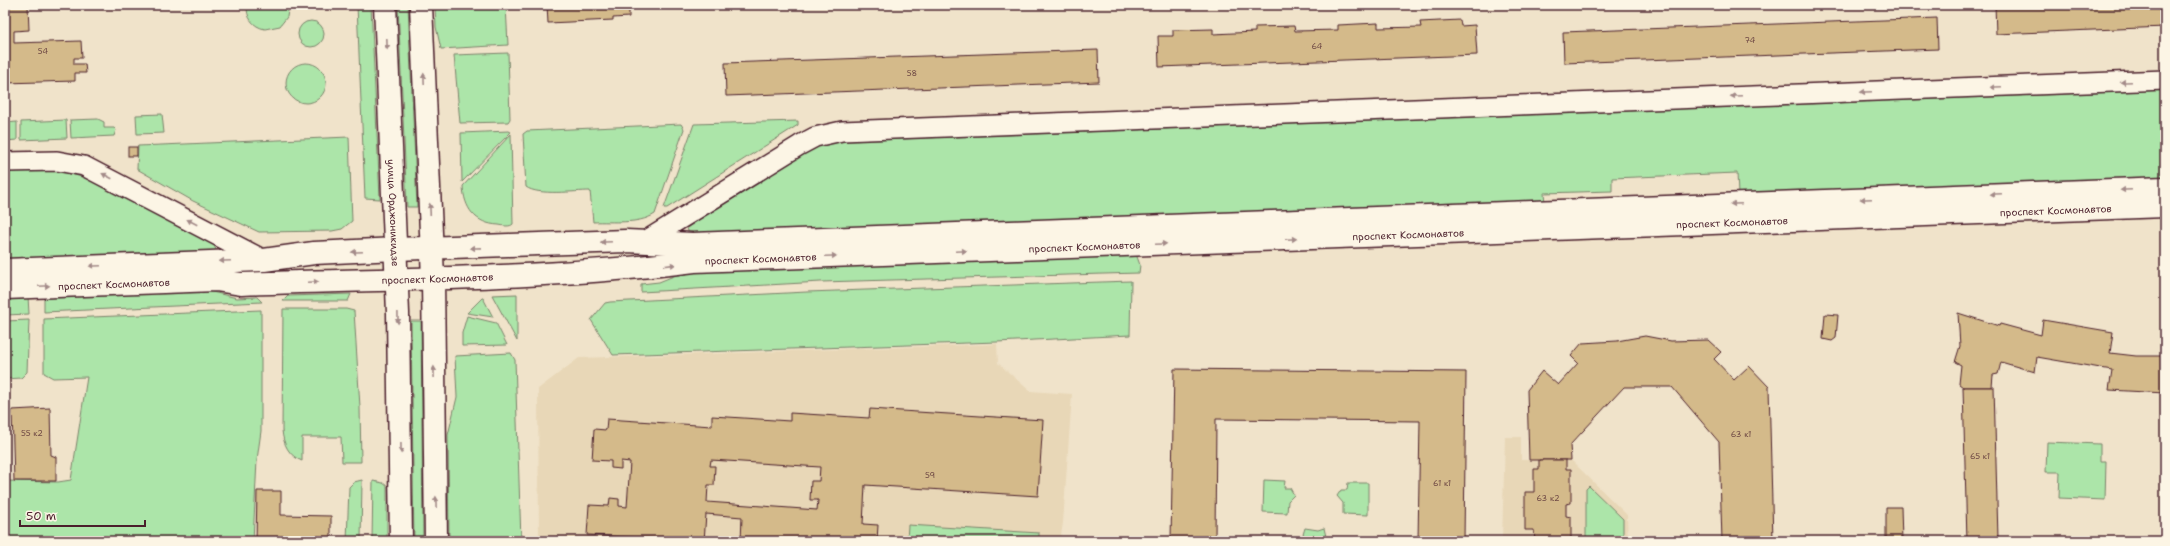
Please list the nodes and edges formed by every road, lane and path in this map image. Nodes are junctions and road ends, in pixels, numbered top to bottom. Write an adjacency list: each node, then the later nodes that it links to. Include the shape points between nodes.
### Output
1 (385, 5): 9 (street, улица Орджоникидзе, one-way to 9)
2 (421, 5): 8 (street, one-way to 2)
3 (2165, 80): 7 (street, one-way to 7, via 842,131 815,137 800,145)
4 (5, 162): 10 (street, one-way to 4, via 84,166 57,161)
5 (2165, 188): 7 (street, проспект Космонавтов, one-way to 7, via 693,244)
6 (2165, 206): 12 (street, проспект Космонавтов, one-way to 6, via 534,275 645,268 694,262)
7 (645, 241): 8 (street, проспект Космонавтов, one-way to 8)
8 (432, 248): 9 (street, проспект Космонавтов); 12 (street)
9 (396, 250): 10 (street, проспект Космонавтов, one-way to 10, via 314,253); 13 (street, улица Орджоникидзе)
10 (264, 260): 11 (street, проспект Космонавтов, one-way to 11)
11 (5, 270)
12 (433, 278): 13 (street, проспект Космонавтов); 16 (street, one-way to 12)
13 (397, 279): 14 (street, проспект Космонавтов, one-way to 13, via 216,280 241,284); 15 (street, улица Орджоникидзе, one-way to 15)
14 (5, 288)
15 (401, 541)
16 (436, 541)

